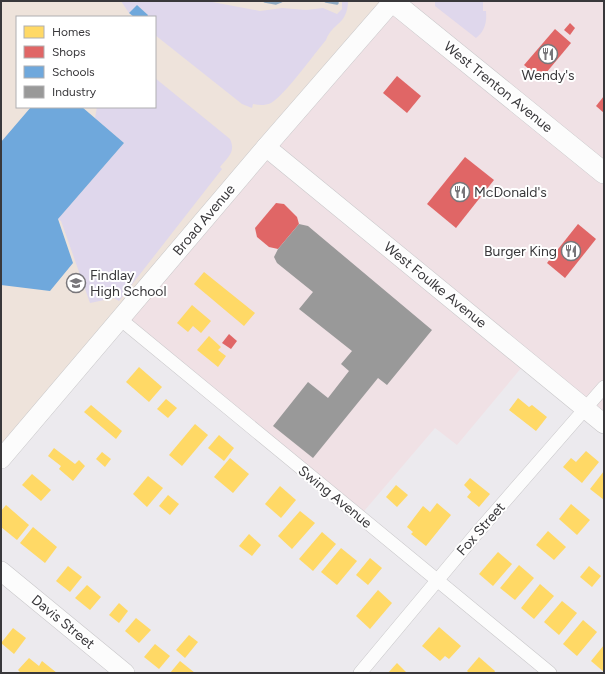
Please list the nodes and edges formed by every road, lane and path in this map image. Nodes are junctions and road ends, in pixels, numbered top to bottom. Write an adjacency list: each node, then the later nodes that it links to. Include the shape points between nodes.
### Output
1 (392, 1): 2 (main road, Broad Avenue); 3 (main road, West Trenton Avenue)
2 (266, 147): 4 (main road, Broad Avenue); 6 (main road, West Foulke Avenue)
3 (604, 173)
4 (120, 319): 8 (main road, Broad Avenue); 10 (street, Swing Avenue)
5 (604, 387): 6 (street, Fox Street)
6 (586, 408): 7 (main road, West Foulke Avenue); 10 (street, Fox Street)
7 (604, 424)
8 (1, 459)
9 (1, 571): 11 (main road, Davis Street)
10 (437, 581): 12 (street, Fox Street); 13 (street, Swing Avenue)
11 (125, 673)
12 (360, 673)
13 (550, 673)

